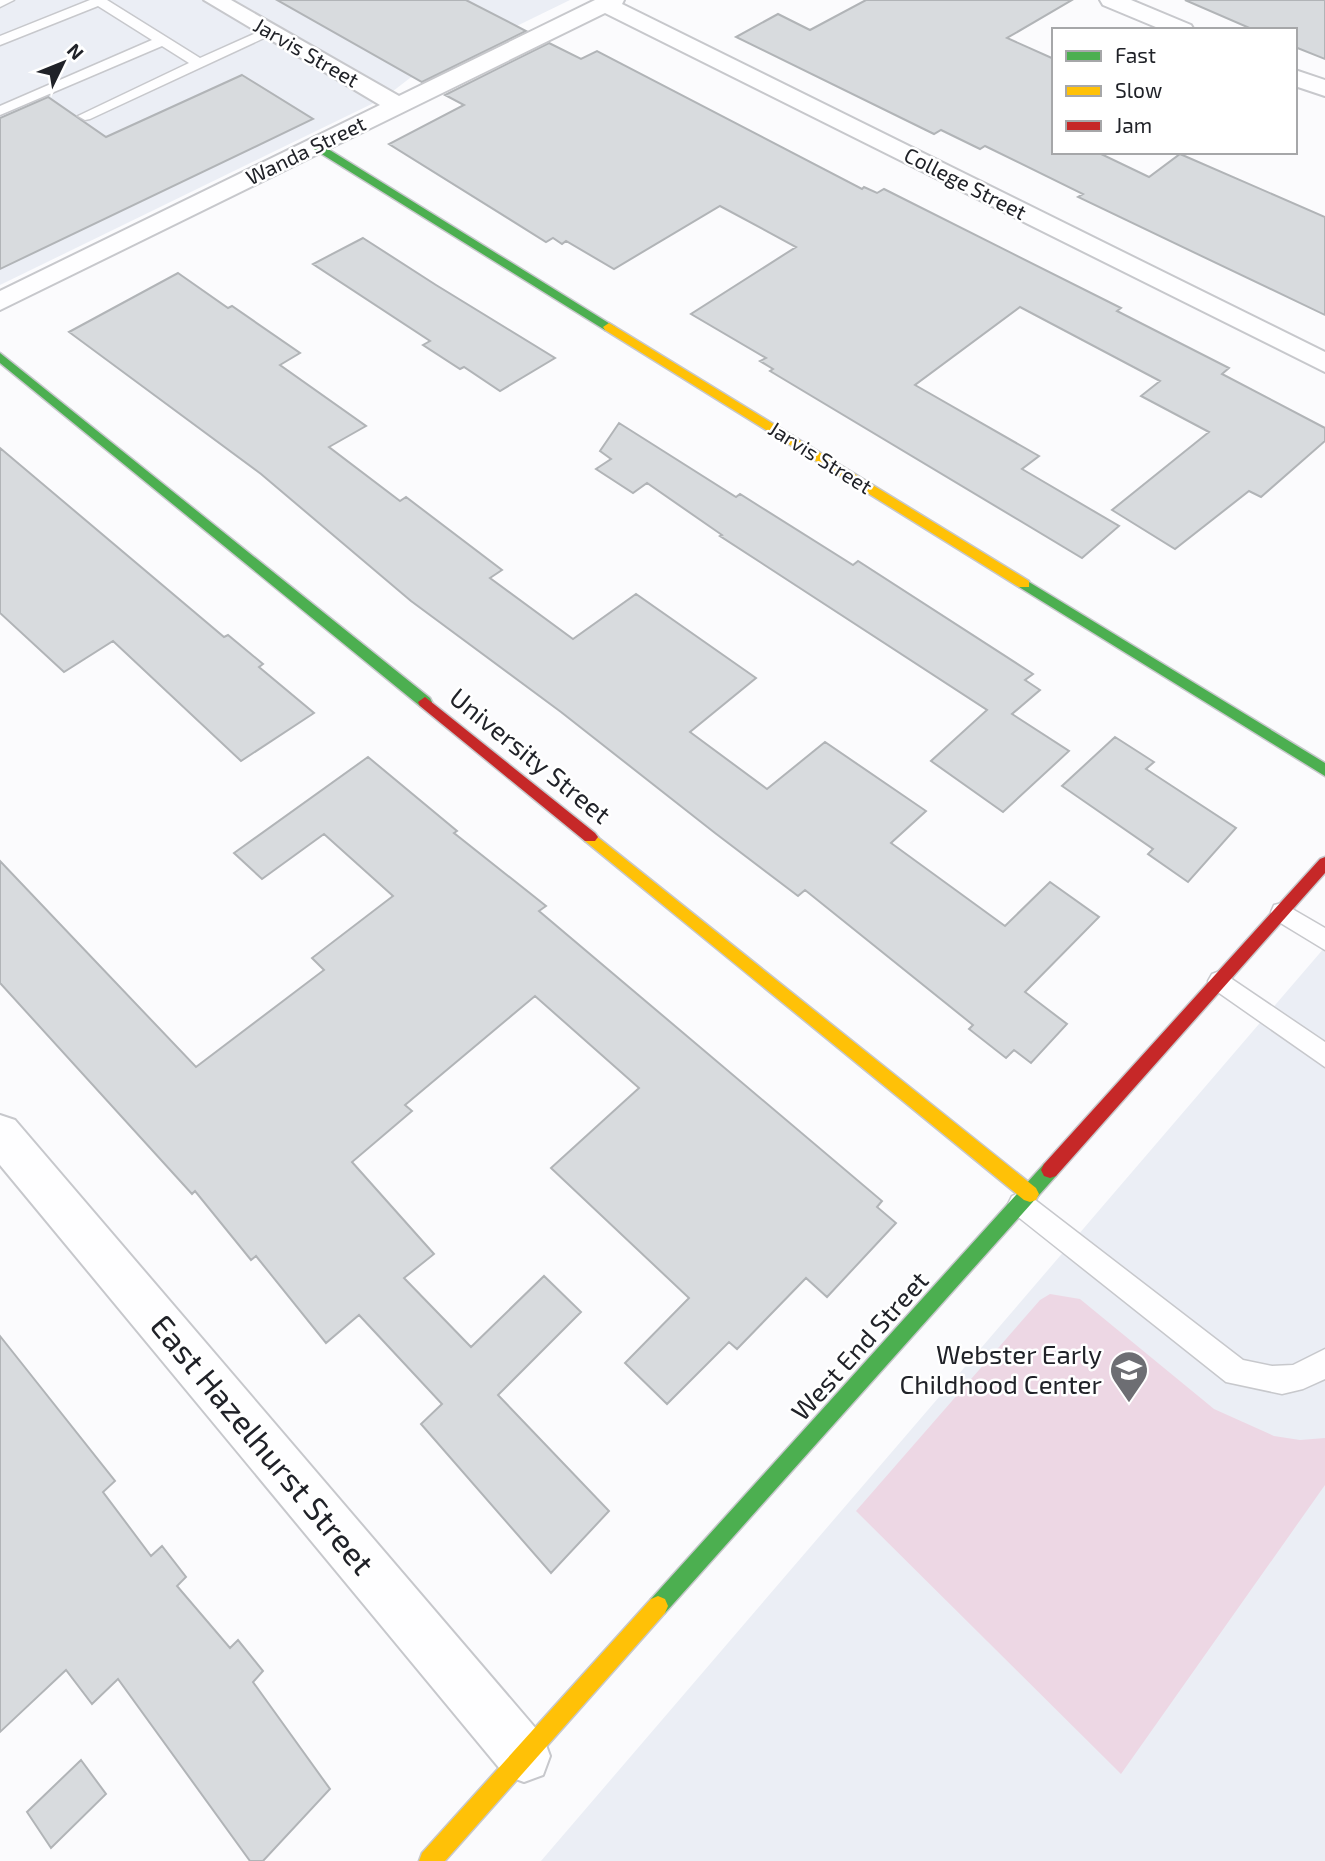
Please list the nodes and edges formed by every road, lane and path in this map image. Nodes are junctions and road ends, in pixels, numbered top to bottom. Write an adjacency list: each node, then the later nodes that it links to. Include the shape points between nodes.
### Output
1 (7, 0): 5 (lane)
2 (215, 0): 7 (street, Jarvis Street)
3 (1111, 0): 6 (street)
4 (609, 2): 13 (street, Wanda Street); 19 (street, College Street)
5 (0, 3)
6 (1178, 28)
7 (270, 32): 10 (lane); 13 (street, Jarvis Street)
8 (0, 41): 9 (lane, via 99,1)
9 (162, 41): 10 (lane); 14 (lane)
10 (198, 63): 15 (lane)
11 (1297, 78): 12 (street)
12 (1325, 89)
13 (398, 106): 16 (street, Wanda Street)
14 (0, 111)
15 (85, 116)
16 (316, 146): 17 (street, Wanda Street); 20 (street, Jarvis Street)
17 (0, 302)
18 (0, 357): 27 (street, University Street)
19 (1325, 363)
20 (1325, 770)
21 (1325, 863): 22 (street, West End Street)
22 (1282, 912): 23 (lane); 24 (street, West End Street)
23 (1325, 940)
24 (1220, 981): 25 (lane); 27 (street, West End Street)
25 (1325, 1056)
26 (0, 1134): 29 (street, East Hazelhurst Street)
27 (1026, 1199): 28 (lane, via 1236,1372 1275,1382 1297,1378); 29 (street, West End Street)
28 (1325, 1363)
29 (524, 1756): 30 (street, West End Street)
30 (430, 1861)

